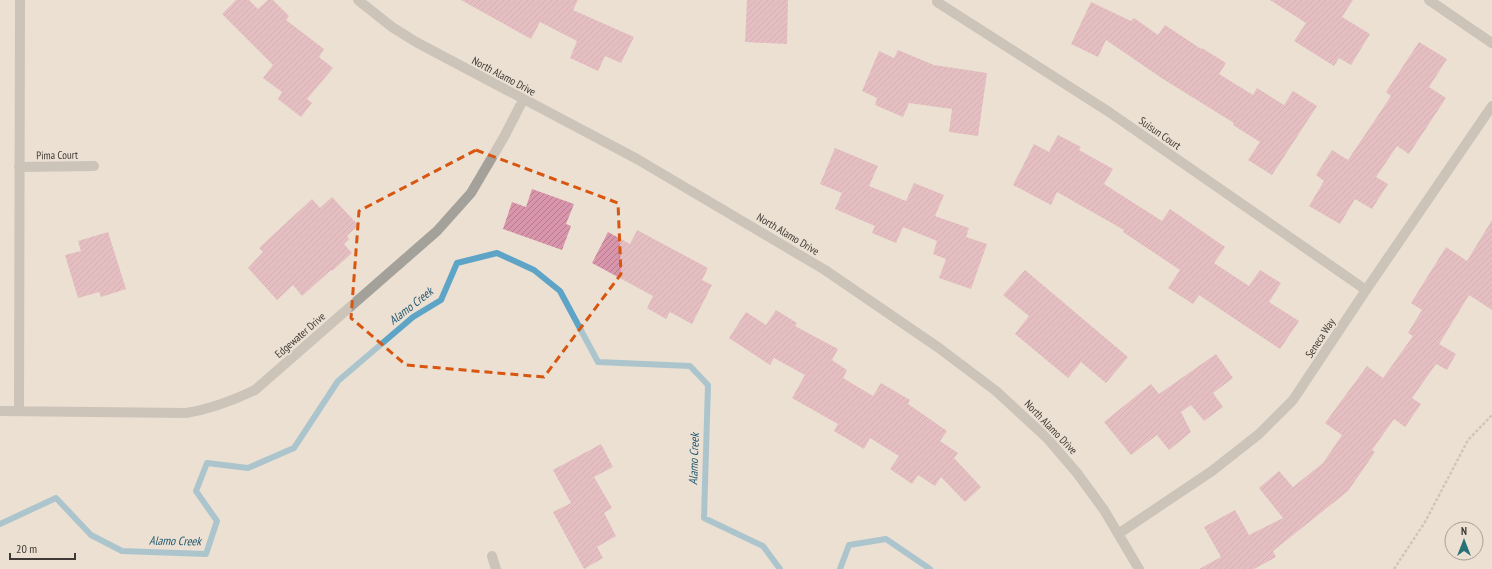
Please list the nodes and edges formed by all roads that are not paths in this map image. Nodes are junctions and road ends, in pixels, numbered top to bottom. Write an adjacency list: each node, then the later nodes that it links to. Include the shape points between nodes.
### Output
1 (20, 0): 9 (street)
2 (358, 0): 6 (street, North Alamo Drive, via 416,42)
3 (1429, 0): 5 (street)
4 (937, 2): 10 (street, Suisun Court, via 1109,112)
5 (1492, 43)
6 (523, 100): 12 (street, Edgewater Drive, via 471,193 437,231 255,390 230,403 186,413); 13 (street, North Alamo Drive, via 637,159 818,266 939,348 996,391 1047,438 1077,473)
7 (1492, 106): 10 (street, Seneca Way)
8 (94, 166): 9 (street, Pima Court)
9 (19, 167): 12 (street)
10 (1366, 290): 13 (street, Seneca Way, via 1294,400 1260,434 1212,471)
11 (0, 411): 12 (street, Edgewater Drive)
12 (19, 411)
13 (1118, 534): 16 (street, North Alamo Drive)
14 (492, 556): 15 (street)
15 (496, 569)
16 (1139, 569)

